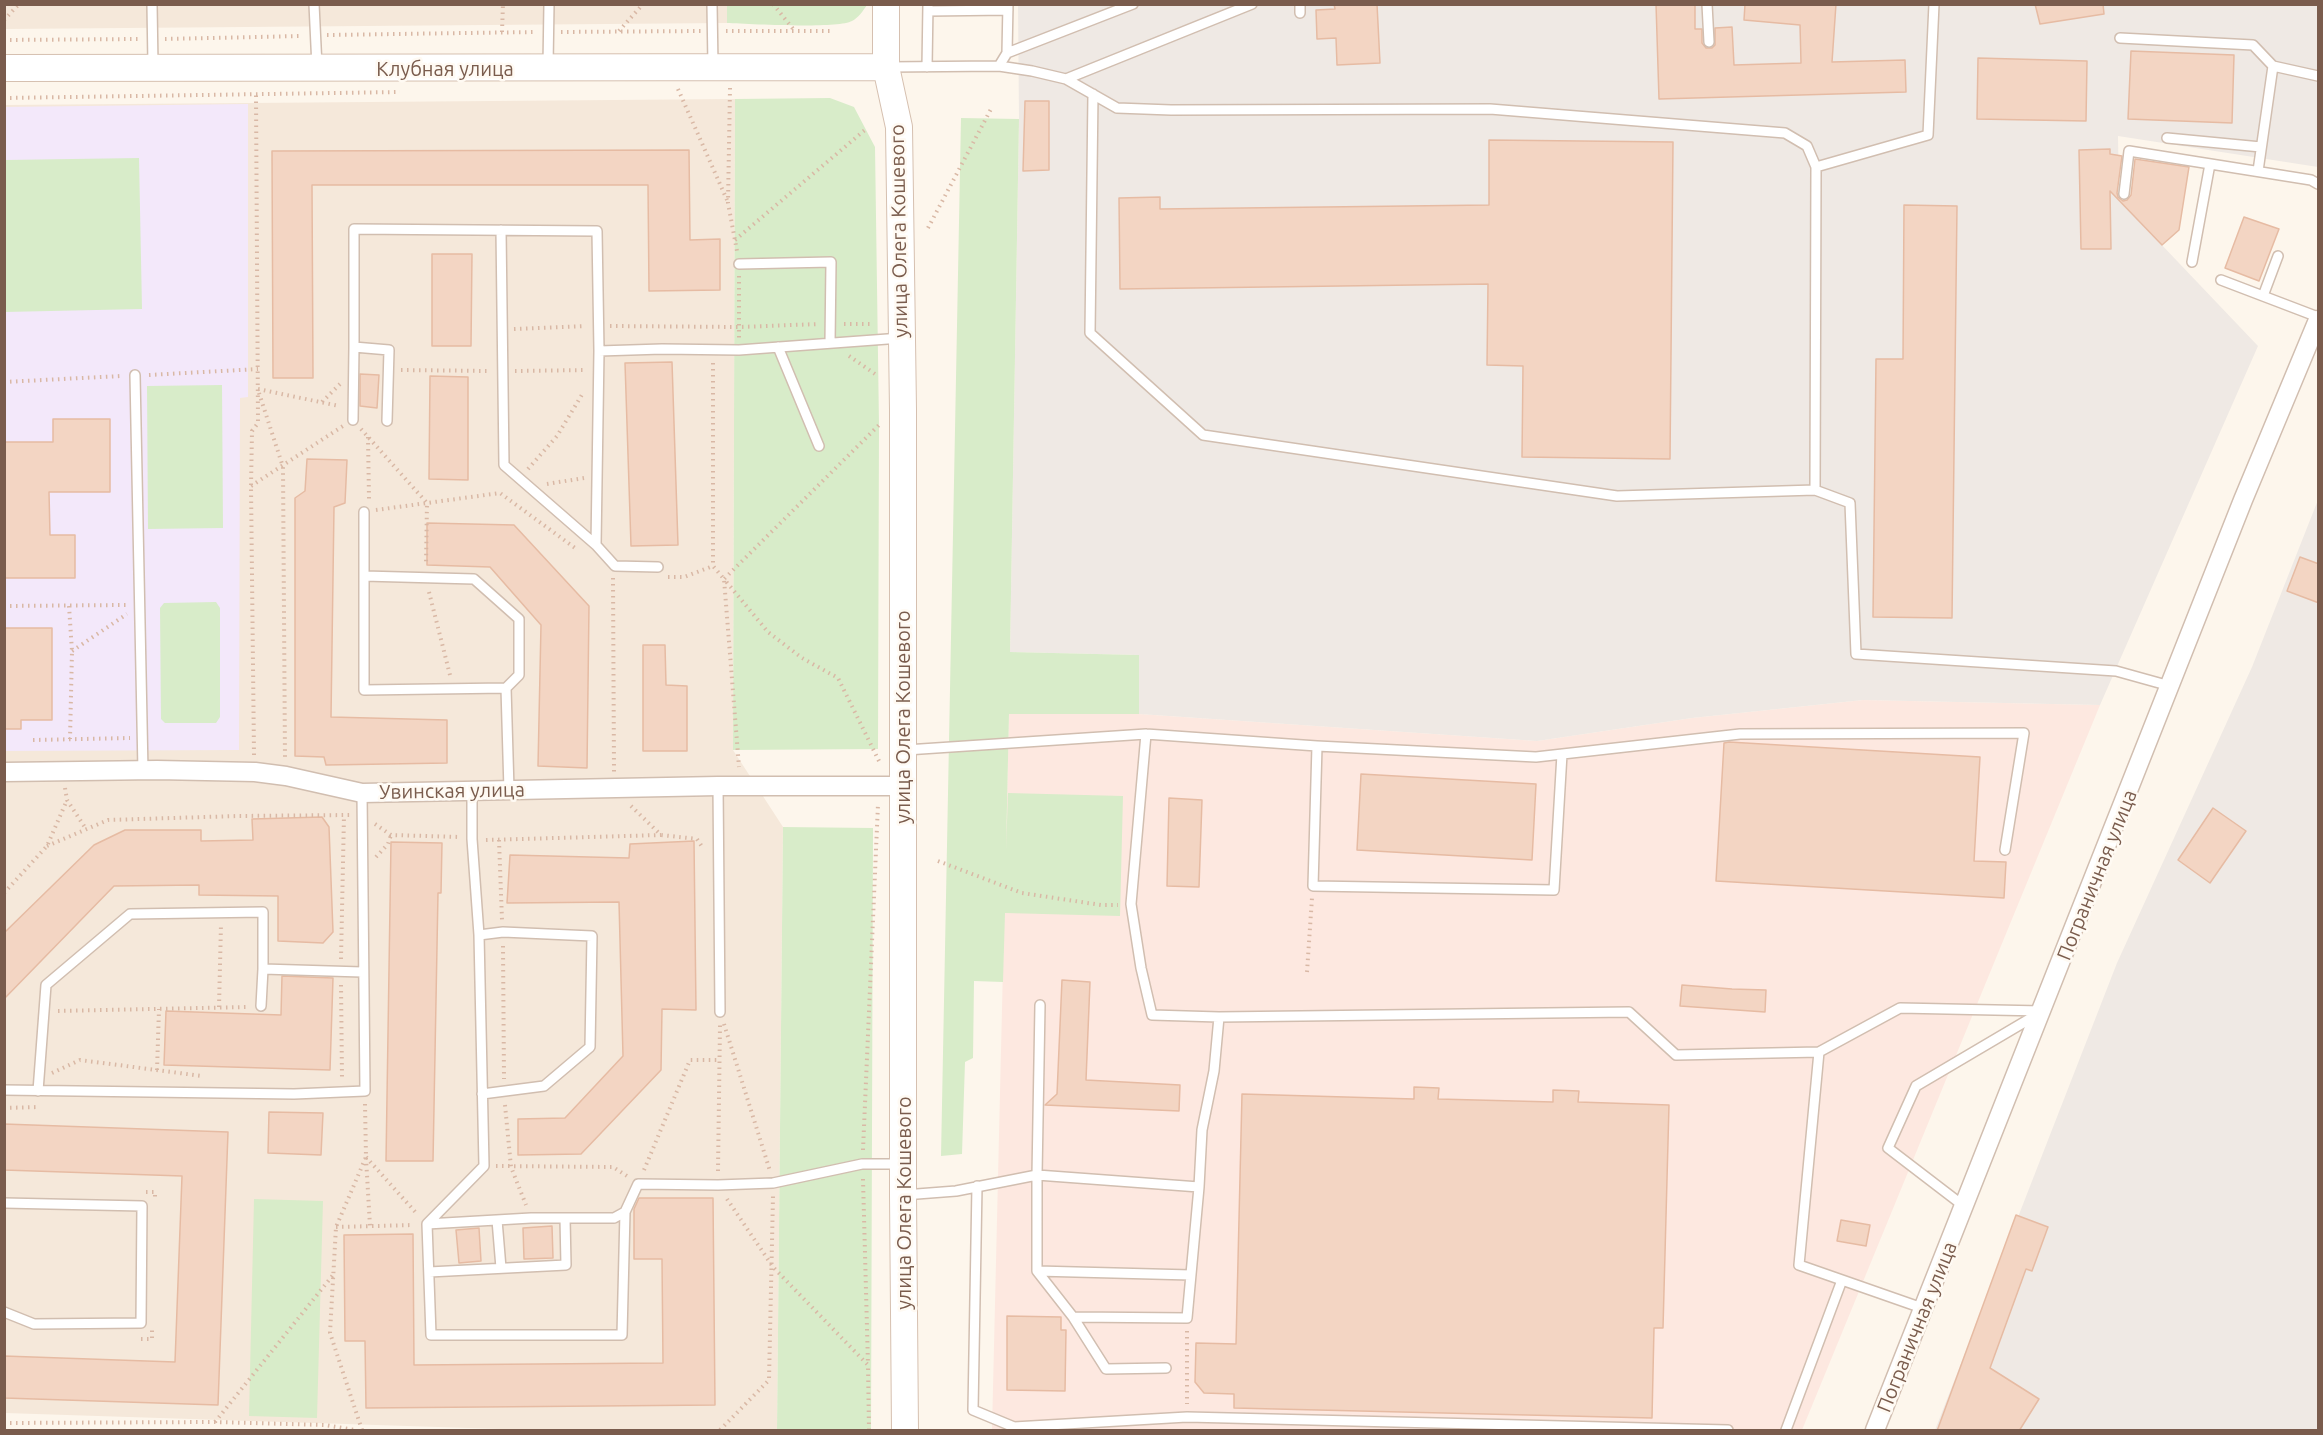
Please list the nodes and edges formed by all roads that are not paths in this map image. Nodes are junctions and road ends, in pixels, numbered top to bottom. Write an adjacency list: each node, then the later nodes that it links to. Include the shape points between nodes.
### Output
1 (152, 4): 20 (lane)
2 (314, 4): 21 (lane)
3 (549, 4): 22 (lane)
4 (712, 4): 24 (lane)
5 (886, 4): 19 (main road, улица Олега Кошевого)
6 (1133, 4): 14 (lane)
7 (1252, 4): 25 (lane)
8 (1707, 4): 13 (lane)
9 (1934, 4): 30 (lane, via 1928,135)
10 (1008, 7): 11 (lane); 14 (lane)
11 (928, 8): 17 (lane)
12 (2120, 38): 16 (lane, via 2253,45)
13 (1709, 42)
14 (1007, 53): 15 (lane)
15 (999, 66): 17 (lane); 25 (lane)
16 (2273, 66): 23 (lane); 28 (lane)
17 (927, 67): 19 (lane)
18 (4, 68): 20 (main road, Клубная улица)
19 (886, 68): 24 (main road, Клубная улица); 41 (main road, улица Олега Кошевого, via 899,127)
20 (153, 69): 21 (main road, Клубная улица)
21 (317, 69): 22 (main road, Клубная улица)
22 (548, 69): 24 (main road, Клубная улица)
23 (2319, 76)
24 (716, 78)
25 (1066, 79): 26 (lane)
26 (1093, 94): 30 (lane, via 1117,108 1490,109 1785,133 1807,146); 50 (lane, via 1090,333 1203,435 1617,496)
27 (2167, 138): 28 (lane)
28 (2261, 147): 31 (lane)
29 (2210, 164): 31 (lane); 33 (lane, via 2129,151); 36 (lane)
30 (1816, 167): 50 (lane)
31 (2258, 171): 32 (lane)
32 (2319, 184)
33 (2124, 194)
34 (501, 230): 43 (lane, via 354,229); 45 (lane, via 597,231); 52 (lane, via 504,465)
35 (2278, 256): 39 (lane)
36 (2192, 261)
37 (739, 264): 42 (lane, via 831,262)
38 (2221, 280): 39 (lane)
39 (2263, 296): 40 (lane)
40 (2319, 318): 55 (street, Пограничная улица)
41 (901, 338): 42 (lane); 59 (main road, улица Олега Кошевого, via 903,410)
42 (830, 343): 44 (lane)
43 (354, 347): 47 (lane); 48 (lane, via 389,350)
44 (778, 347): 45 (lane); 49 (lane)
45 (598, 351): 52 (lane)
46 (135, 375): 61 (lane)
47 (353, 420)
48 (387, 421)
49 (819, 446)
50 (1815, 490): 55 (lane, via 1850,503 1856,654 2116,671)
51 (367, 512): 54 (lane)
52 (596, 545): 53 (lane, via 615,566)
53 (658, 567)
54 (364, 576): 56 (lane, via 474,579 519,619 519,675); 56 (lane, via 364,690)
55 (2171, 686): 74 (street, Пограничная улица)
56 (506, 688): 66 (lane)
57 (1146, 734): 58 (lane); 59 (lane); 76 (lane, via 1131,904 1152,1015)
58 (1317, 746): 60 (lane, via 1536,757); 60 (lane, via 1313,886 1554,890)
59 (891, 750): 64 (main road, улица Олега Кошевого)
60 (1562, 754): 68 (lane, via 1740,734 2024,733)
61 (143, 771): 62 (street, Увинская улица); 67 (street, Увинская улица, via 255,772)
62 (4, 772)
63 (717, 786): 64 (street, Увинская улица); 66 (street, Увинская улица); 75 (lane)
64 (891, 786): 81 (main road, улица Олега Кошевого)
65 (472, 790): 66 (street, Увинская улица); 67 (street, Увинская улица); 69 (lane)
66 (509, 790)
67 (362, 793): 71 (lane)
68 (2005, 850)
69 (479, 935): 80 (lane); 80 (lane, via 503,932 592,936 590,1047 544,1086)
70 (263, 969): 71 (lane); 73 (lane); 79 (lane, via 263,912 130,914 46,985)
71 (362, 972): 79 (lane, via 365,1091)
72 (1040, 1005): 82 (lane)
73 (261, 1006)
74 (2042, 1011): 77 (lane, via 1900,1008); 87 (street, Пограничная улица); 87 (lane, via 1916,1086 1888,1148)
75 (720, 1012)
76 (1219, 1017): 77 (lane, via 1629,1012 1676,1055); 84 (lane, via 1214,1071 1202,1130)
77 (1819, 1052): 96 (lane, via 1799,1265)
78 (4, 1090): 79 (lane)
79 (38, 1091)
80 (482, 1094): 91 (lane, via 484,1166)
81 (904, 1164): 85 (main road, улица Олега Кошевого); 88 (lane, via 862,1164 773,1183 638,1184)
82 (1037, 1174): 83 (lane); 84 (lane); 93 (lane)
83 (977, 1186): 85 (lane); 101 (lane, via 973,1410 1014,1427 1187,1417)
84 (1199, 1187): 95 (lane)
85 (903, 1195): 102 (main road, улица Олега Кошевого)
86 (4, 1203): 98 (lane, via 142,1206 141,1323 34,1324)
87 (1965, 1207): 97 (street, Пограничная улица)
88 (625, 1212): 89 (lane, via 614,1218); 94 (lane, via 622,1335 431,1335)
89 (565, 1218): 90 (lane); 92 (lane, via 566,1265)
90 (497, 1220): 91 (lane); 92 (lane)
91 (427, 1224): 94 (lane)
92 (501, 1268): 94 (lane)
93 (1037, 1270): 95 (lane); 99 (lane)
94 (429, 1272)
95 (1191, 1275): 99 (lane, via 1187,1318)
96 (1842, 1280): 97 (lane); 104 (lane)
97 (1925, 1309): 105 (street, Пограничная улица)
98 (4, 1312)
99 (1073, 1317): 100 (lane, via 1106,1369)
100 (1166, 1368)
101 (1504, 1428): 103 (lane)
102 (905, 1431)
103 (1728, 1431)
104 (1786, 1431)
105 (1875, 1431)

